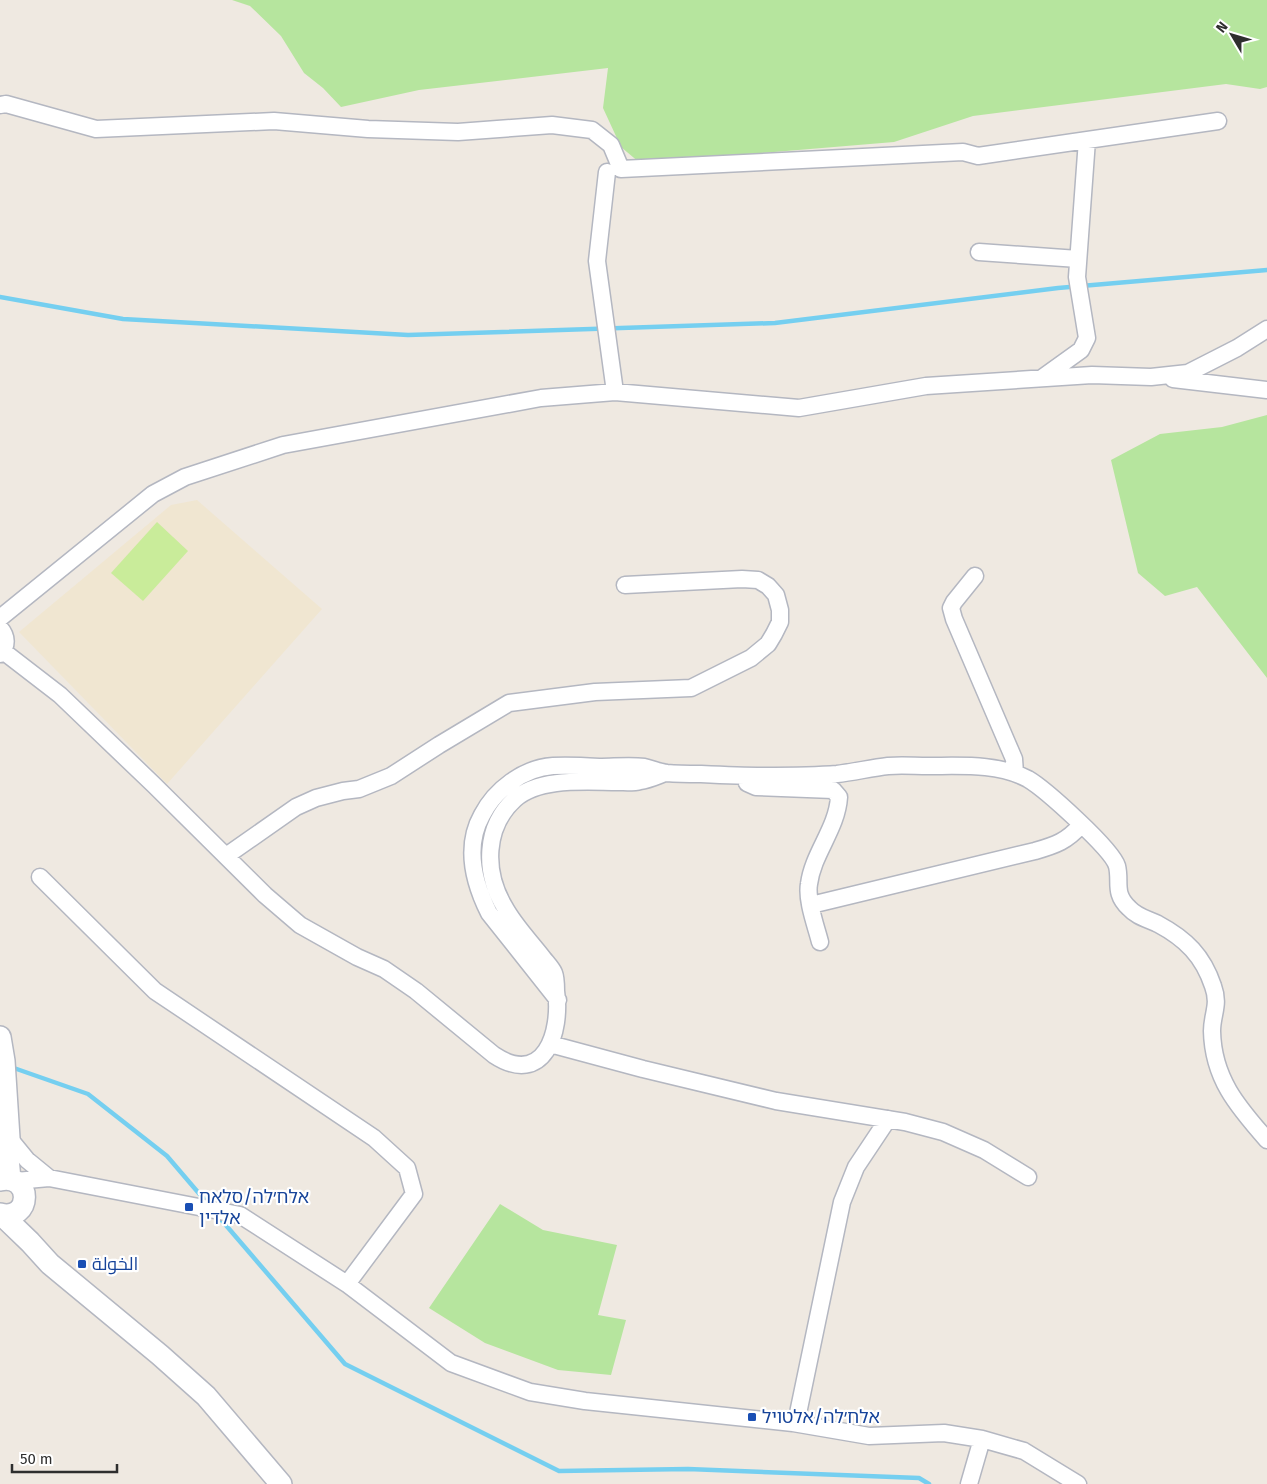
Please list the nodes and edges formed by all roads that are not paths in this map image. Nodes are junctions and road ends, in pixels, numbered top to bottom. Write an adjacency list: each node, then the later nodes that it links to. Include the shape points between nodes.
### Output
1 (0, 105): 3 (street, via 96,129 274,121 458,132 552,126 592,130 611,146 621,169 963,152 978,156)
2 (1218, 121): 3 (street)
3 (1087, 140): 6 (street)
4 (607, 172): 11 (street, via 597,261)
5 (979, 252): 6 (street)
6 (1078, 259): 9 (street, via 1076,277 1087,338 1081,350)
7 (1267, 329): 8 (street, via 1188,373)
8 (1151, 377): 9 (street, via 1092,375); 10 (street)
9 (1041, 378): 11 (street, via 926,386 799,408)
10 (1267, 390)
11 (614, 392): 14 (street, via 541,398 283,446 185,476 153,494)
12 (975, 576): 17 (street, via 951,608 1014,759)
13 (625, 585): 20 (street, via 758,580 776,595 780,622 768,644 751,658 691,688 594,692 509,703 391,776 296,807)
14 (0, 618)
15 (0, 628): 16 (street, via 6,640)
16 (2, 653): 20 (street, via 60,695)
17 (1016, 773): 18 (street, via 997,768 890,766 838,774); 19 (street, via 1047,793)
18 (724, 775): 22 (street, via 756,786 833,790 838,797 834,821 812,868 808,887); 25 (street, via 665,773 640,782 546,785 515,799 501,816 492,836 489,856 492,879 504,907 554,973 558,1014)
19 (1081, 825): 22 (street, via 1058,844 1035,851); 27 (street, via 1117,865 1120,897 1126,906 1136,915 1182,939 1204,966 1214,987 1217,1005 1212,1025 1218,1066 1228,1092)
20 (226, 856): 25 (street, via 300,925 384,969 504,1062 526,1066 537,1060)
21 (40, 877): 33 (street, via 155,992 374,1138 407,1168 414,1194)
22 (811, 905): 23 (street)
23 (820, 942)
24 (0, 1037): 29 (street)
25 (550, 1044): 26 (street, via 776,1101)
26 (888, 1119): 28 (street, via 943,1132 984,1150); 34 (street, via 856,1167 842,1202)
27 (1267, 1140)
28 (1028, 1177)
29 (11, 1178): 30 (street, via 31,1190); 30 (street, via 27,1160); 31 (street, via 13,1214); 32 (street)
30 (49, 1178): 33 (street, via 240,1215)
31 (1, 1214): 32 (street)
32 (30, 1242): 36 (street, via 50,1264 206,1396)
33 (347, 1284): 34 (street, via 451,1363 530,1392 585,1401)
34 (796, 1423): 35 (street, via 869,1436 944,1432)
35 (982, 1439): 37 (street); 38 (street, via 1024,1451)
36 (281, 1484)
37 (969, 1484)
38 (1078, 1484)

